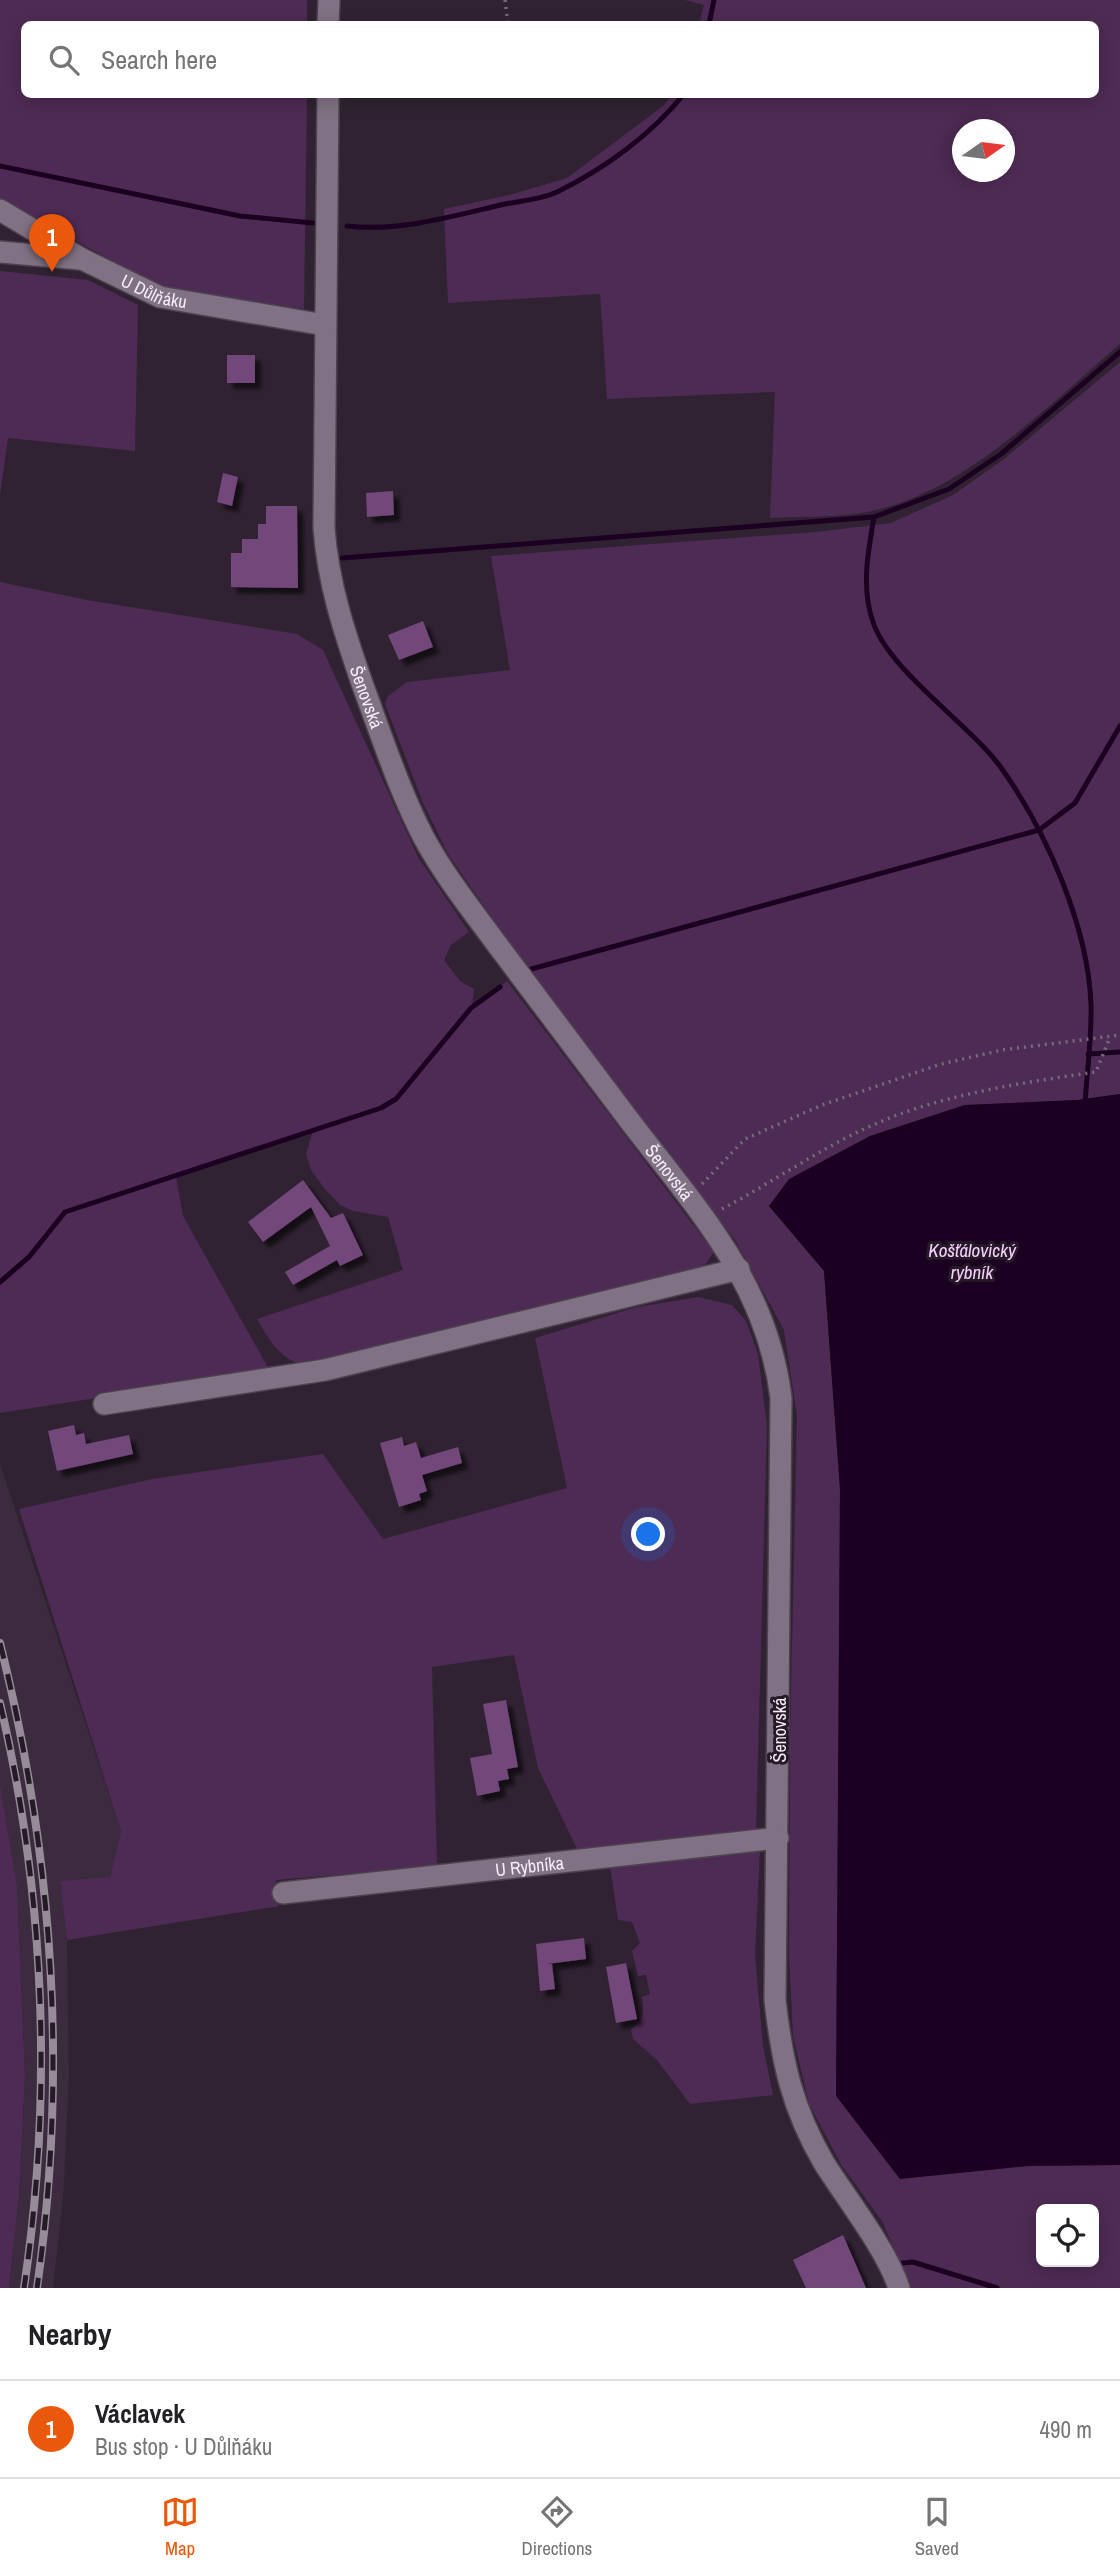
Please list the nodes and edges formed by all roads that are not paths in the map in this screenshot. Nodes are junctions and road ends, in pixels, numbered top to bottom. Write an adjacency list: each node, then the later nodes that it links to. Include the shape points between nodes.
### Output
1 (329, 0): 2 (street)
2 (328, 21)
3 (328, 98): 7 (street, Šenovská)
4 (0, 210): 6 (street, U Důlňáku)
5 (0, 252): 6 (street)
6 (82, 259): 7 (street, U Důlňáku, via 160,297)
7 (326, 325): 8 (street, Šenovská, via 327,568 339,617 398,779 425,839 457,890)
8 (739, 1269): 9 (street, via 325,1370); 10 (street, Šenovská, via 766,1325 781,1398)
9 (104, 1404)
10 (778, 1838): 11 (street, U Rybníka); 12 (street, Šenovská, via 775,2000 789,2088 824,2162)
11 (283, 1893)
12 (899, 2288)

